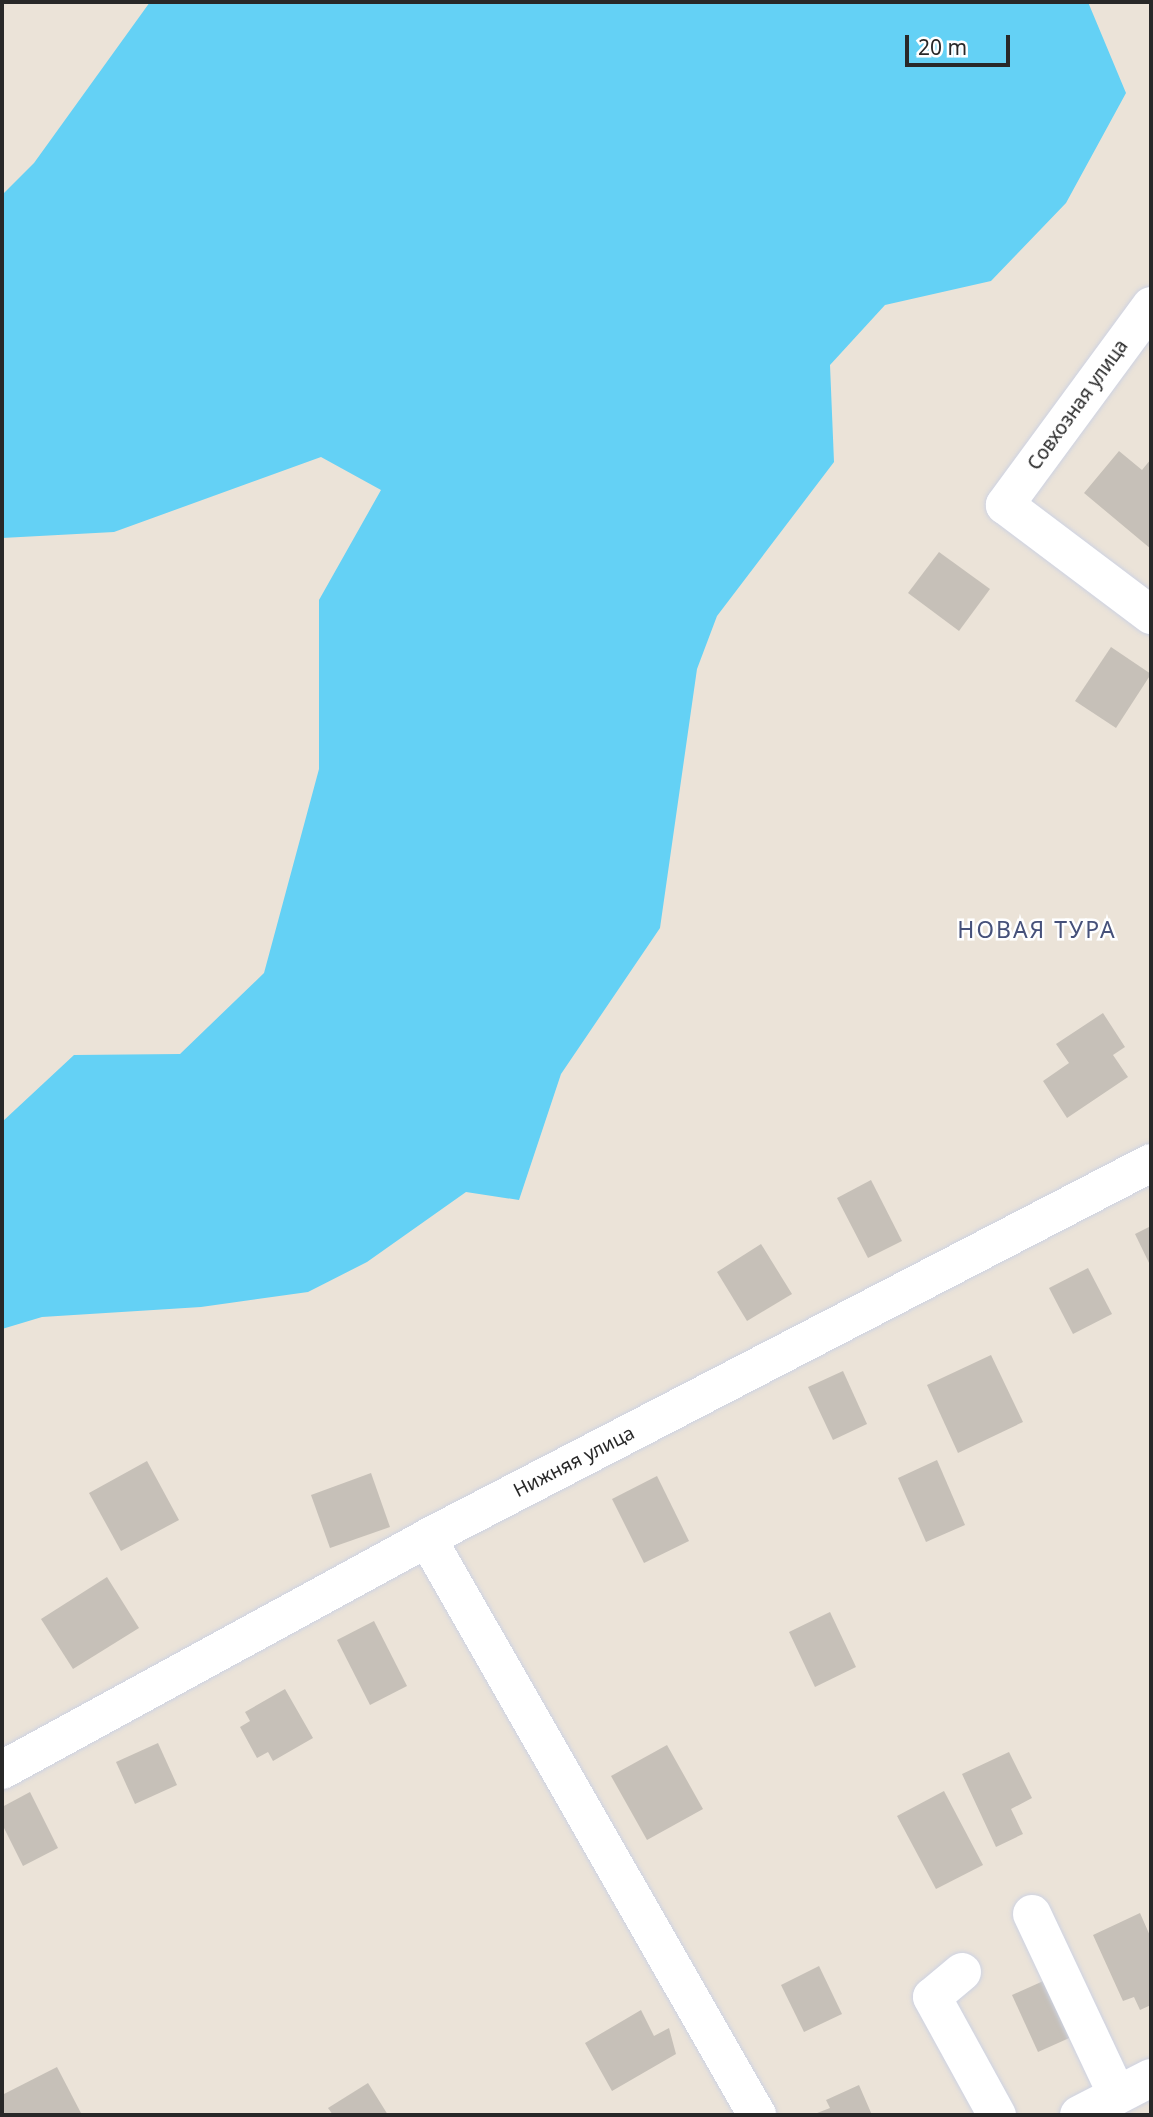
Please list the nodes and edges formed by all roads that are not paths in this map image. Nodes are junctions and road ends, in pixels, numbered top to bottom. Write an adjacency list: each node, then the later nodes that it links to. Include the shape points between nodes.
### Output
1 (1151, 306): 2 (street, Совхозная улица, via 1005,505)
2 (1151, 615)
3 (1151, 1163): 4 (street, Нижняя улица)
4 (427, 1538): 5 (street, Нижняя улица); 10 (street)
5 (2, 1770)
6 (1032, 1914): 9 (street)
7 (962, 1972): 11 (street, via 932,1997)
8 (1151, 2078): 9 (street)
9 (1117, 2095): 12 (street)
10 (757, 2115)
11 (997, 2115)
12 (1079, 2115)

